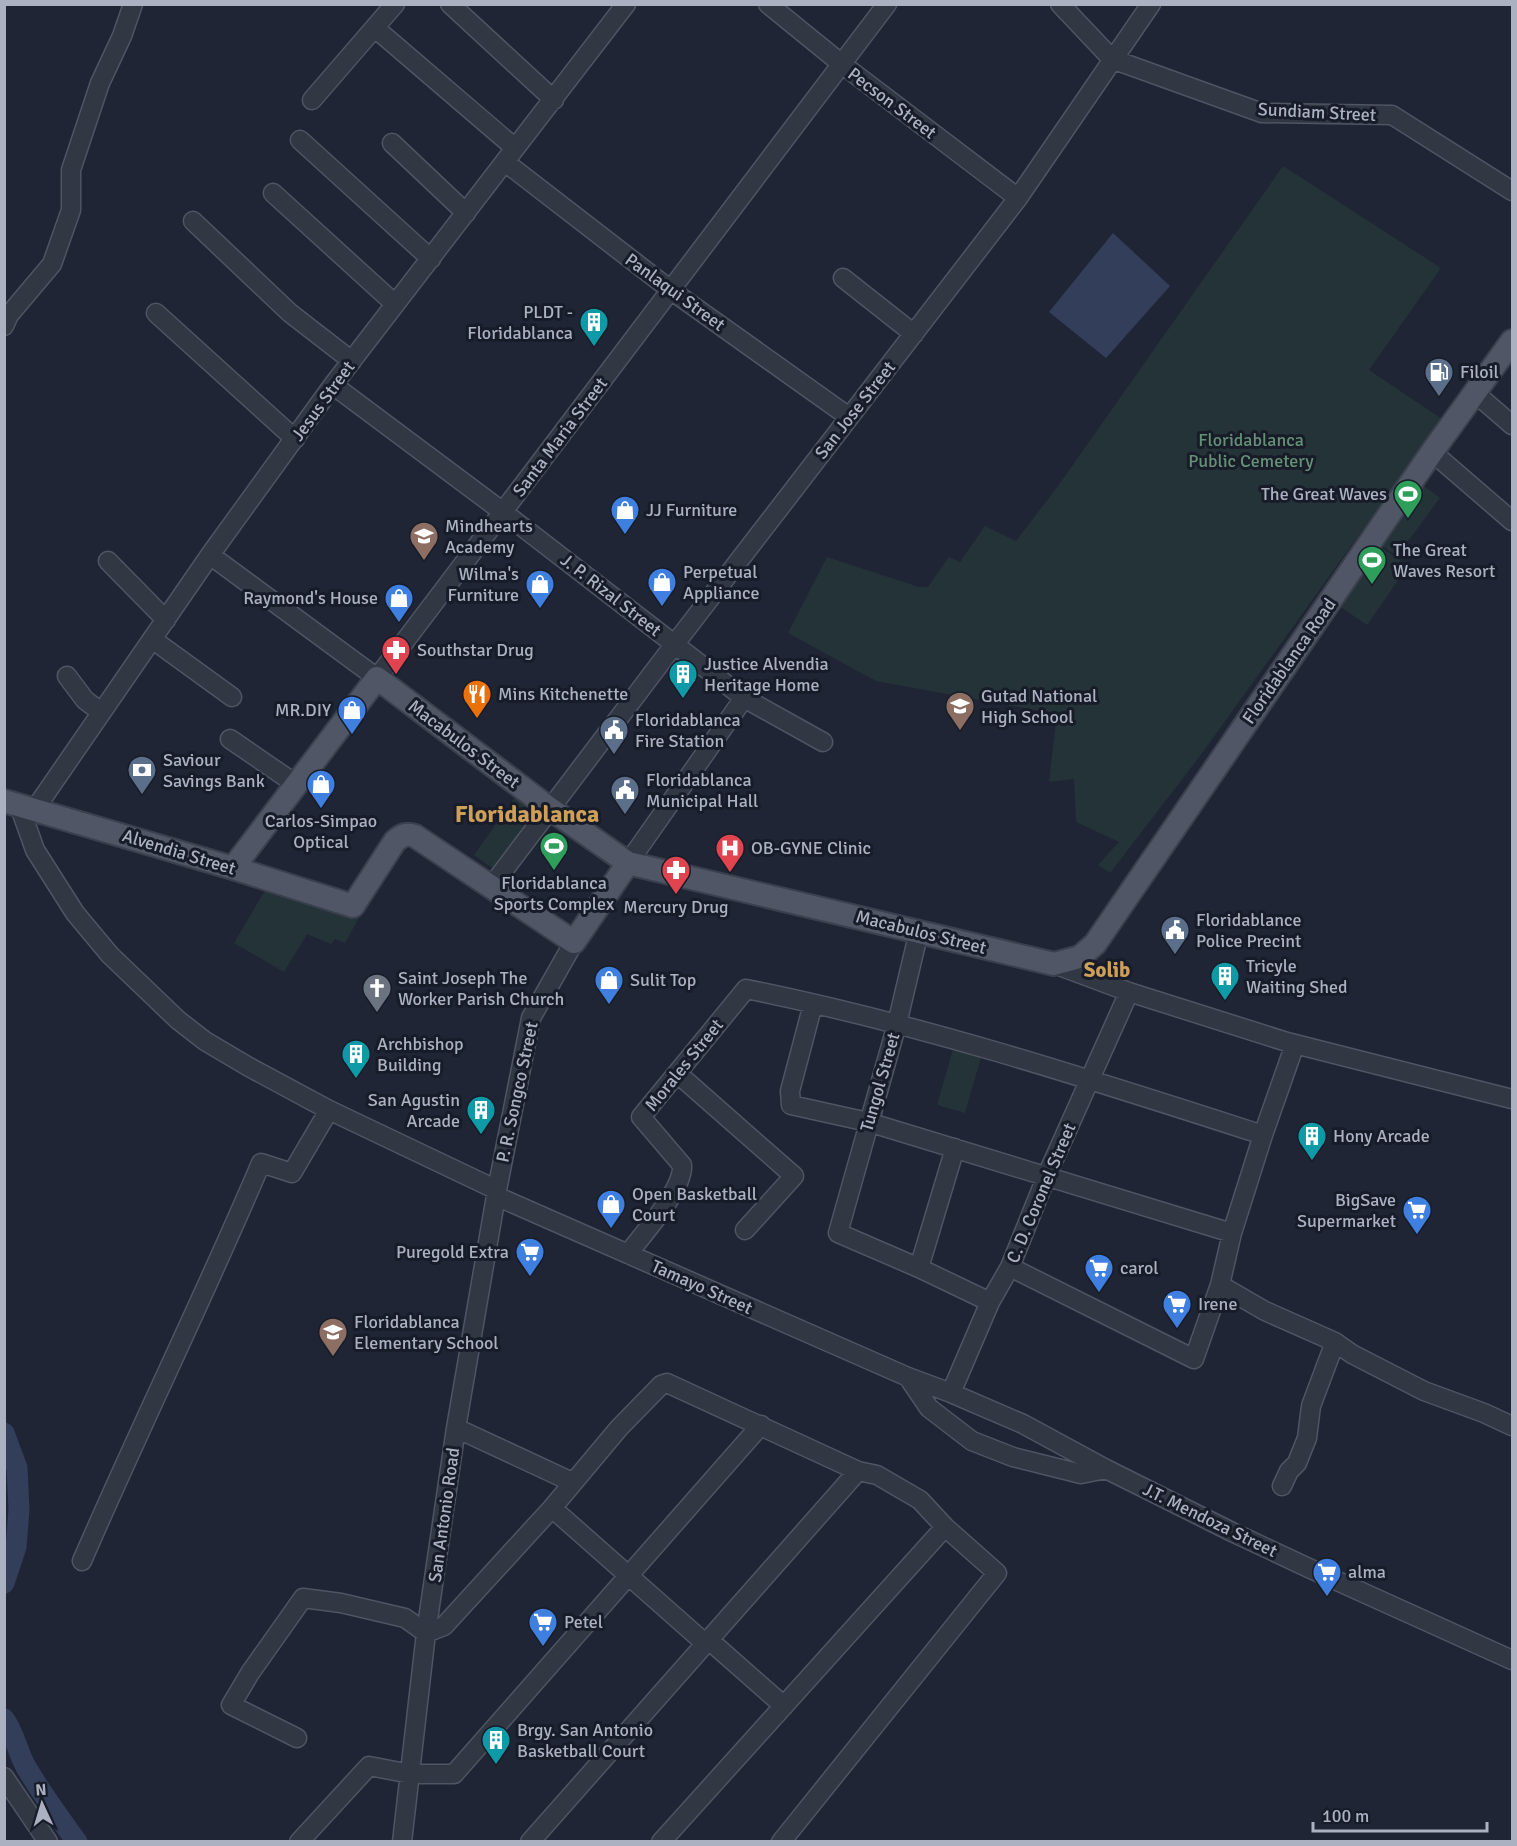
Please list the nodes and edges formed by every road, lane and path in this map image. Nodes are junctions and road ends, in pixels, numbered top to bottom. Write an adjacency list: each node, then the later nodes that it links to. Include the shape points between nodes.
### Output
1 (133, 4): 27 (street, via 100,83 71,170 71,210 52,264)
2 (394, 4): 9 (street)
3 (450, 4): 13 (street)
4 (626, 4): 13 (street, Jesus Street)
5 (768, 4): 11 (street, Pecson Street)
6 (887, 4): 11 (street, Santa Maria Street)
7 (1060, 4): 10 (street, Sundiam Street)
8 (1151, 4): 10 (street, San Jose Street)
9 (375, 28): 12 (street); 16 (street, Panlaqui Street)
10 (1112, 59): 17 (street, Sundiam Street, via 1262,113 1392,116); 19 (street, San Jose Street)
11 (843, 65): 19 (street, Pecson Street); 24 (street, Santa Maria Street)
12 (312, 100)
13 (554, 100): 16 (street, Jesus Street)
14 (300, 140): 22 (street)
15 (392, 143): 20 (street)
16 (510, 155): 20 (street, Jesus Street); 24 (street, Panlaqui Street)
17 (1512, 191)
18 (273, 193): 25 (street)
19 (1018, 198): 28 (street, San Jose Street)
20 (466, 213): 22 (street, Jesus Street)
21 (193, 221): 30 (street, via 290,313)
22 (431, 259): 25 (street, Jesus Street)
23 (843, 278): 28 (street)
24 (672, 291): 33 (street, Panlaqui Street); 38 (street, Santa Maria Street)
25 (395, 304): 30 (street, Jesus Street)
26 (156, 313): 35 (street)
27 (4, 326)
28 (914, 334): 33 (street, San Jose Street)
29 (1512, 341): 32 (main road, Floridablanca Road)
30 (352, 361): 31 (street, Jesus Street)
31 (333, 385): 35 (street, Jesus Street); 38 (street, J. P. Rizal Street)
32 (1475, 393): 34 (street); 36 (main road, Floridablanca Road)
33 (849, 417): 44 (street, San Jose Street)
34 (1512, 425)
35 (295, 439): 40 (street, Jesus Street)
36 (1436, 447): 37 (street); 39 (street); 60 (main road, Floridablanca Road, via 1095,944 1080,957)
37 (1512, 505)
38 (503, 512): 44 (street, J. P. Rizal Street); 46 (street, Santa Maria Street)
39 (1512, 521)
40 (210, 555): 42 (street, Jesus Street); 46 (street, Macabulos Street)
41 (108, 561): 42 (street)
42 (166, 620): 43 (street, Jesus Street)
43 (152, 639): 47 (street); 49 (street, Jesus Street)
44 (674, 645): 48 (street, J. P. Rizal Street); 54 (street, San Jose Street)
45 (67, 676): 49 (street)
46 (377, 678): 52 (main road, Santa Maria Street); 54 (main road, Macabulos Street)
47 (232, 697)
48 (744, 698): 51 (street, J. P. Rizal Street); 55 (street, P. R. Songco Street)
49 (101, 712): 53 (street, Jesus Street)
50 (230, 739): 52 (street)
51 (823, 742)
52 (297, 785): 56 (main road, Santa Maria Street)
53 (14, 803): 56 (main road, Alvendia Street); 68 (street, Tamayo Street, via 35,850 75,913 110,955 178,1020 206,1041)
54 (549, 808): 55 (main road, Macabulos Street); 57 (street, San Jose Street)
55 (628, 863): 58 (main road, Macabulos Street); 59 (main road, P. R. Songco Street)
56 (233, 868): 57 (main road, Alvendia Street, via 353,906 395,841 404,834 415,836)
57 (492, 887): 59 (main road)
58 (918, 931): 60 (main road, Macabulos Street); 63 (street, Tungol Street)
59 (574, 942): 73 (street, P. R. Songco Street, via 531,1018)
60 (1054, 964): 61 (street)
61 (1129, 992): 64 (street); 66 (street, C. D. Coronel Street)
62 (813, 1004): 63 (street); 65 (street, Morales Street, via 746,989); 69 (street, via 790,1091 791,1105)
63 (897, 1024): 66 (street); 69 (street, Tungol Street)
64 (1295, 1044): 67 (street); 70 (street)
65 (678, 1074): 74 (street, via 794,1176); 76 (street, Morales Street, via 641,1117 682,1165 682,1173 672,1194)
66 (1090, 1079): 70 (street); 72 (street, C. D. Coronel Street)
67 (1512, 1099)
68 (329, 1110): 73 (street, Tamayo Street); 93 (street, via 292,1173 261,1163)
69 (868, 1122): 71 (street); 78 (street, Tungol Street, via 838,1233)
70 (1263, 1135): 75 (street)
71 (954, 1148): 72 (street); 78 (street)
72 (1047, 1176): 75 (street); 77 (street, C. D. Coronel Street)
73 (497, 1193): 76 (street, Tamayo Street); 86 (street, San Antonio Road)
74 (745, 1230)
75 (1232, 1233): 79 (street)
76 (628, 1254): 82 (street, Tamayo Street)
77 (1010, 1267): 79 (street, via 1194,1359); 80 (street, C. D. Coronel Street)
78 (919, 1268): 80 (street)
79 (1220, 1285): 81 (street, via 1265,1311)
80 (990, 1302): 83 (street, C. D. Coronel Street)
81 (1335, 1342): 85 (street, via 1424,1391); 90 (street, via 1311,1407 1307,1438)
82 (909, 1377): 83 (street, J.T. Mendoza Street); 87 (street, via 929,1408 972,1441 1013,1457 1080,1474)
83 (951, 1393): 87 (street, J.T. Mendoza Street)
84 (761, 1425): 88 (street); 89 (street, via 667,1383 619,1428); 94 (street)
85 (1512, 1426)
86 (456, 1428): 89 (street); 95 (street, San Antonio Road)
87 (1106, 1469): 97 (street, J.T. Mendoza Street, via 1313,1570)
88 (858, 1471): 92 (street, via 877,1475 920,1500); 96 (street)
89 (572, 1482): 91 (street)
90 (1282, 1486)
91 (552, 1508): 94 (street); 95 (street, via 444,1626)
92 (945, 1527): 98 (street); 107 (street, via 997,1573)
93 (82, 1561)
94 (628, 1575): 96 (street); 100 (street, via 454,1774)
95 (426, 1633): 99 (street, via 405,1618 303,1598 231,1705); 100 (street, San Antonio Road)
96 (708, 1642): 98 (street); 105 (street)
97 (1512, 1660)
98 (784, 1706): 106 (street)
99 (297, 1738)
100 (411, 1774): 103 (street, via 369,1766); 104 (street, San Antonio Road)
101 (4, 1777): 102 (street)
102 (48, 1842)
103 (299, 1842)
104 (402, 1842)
105 (530, 1842)
106 (661, 1842)
107 (781, 1842)

